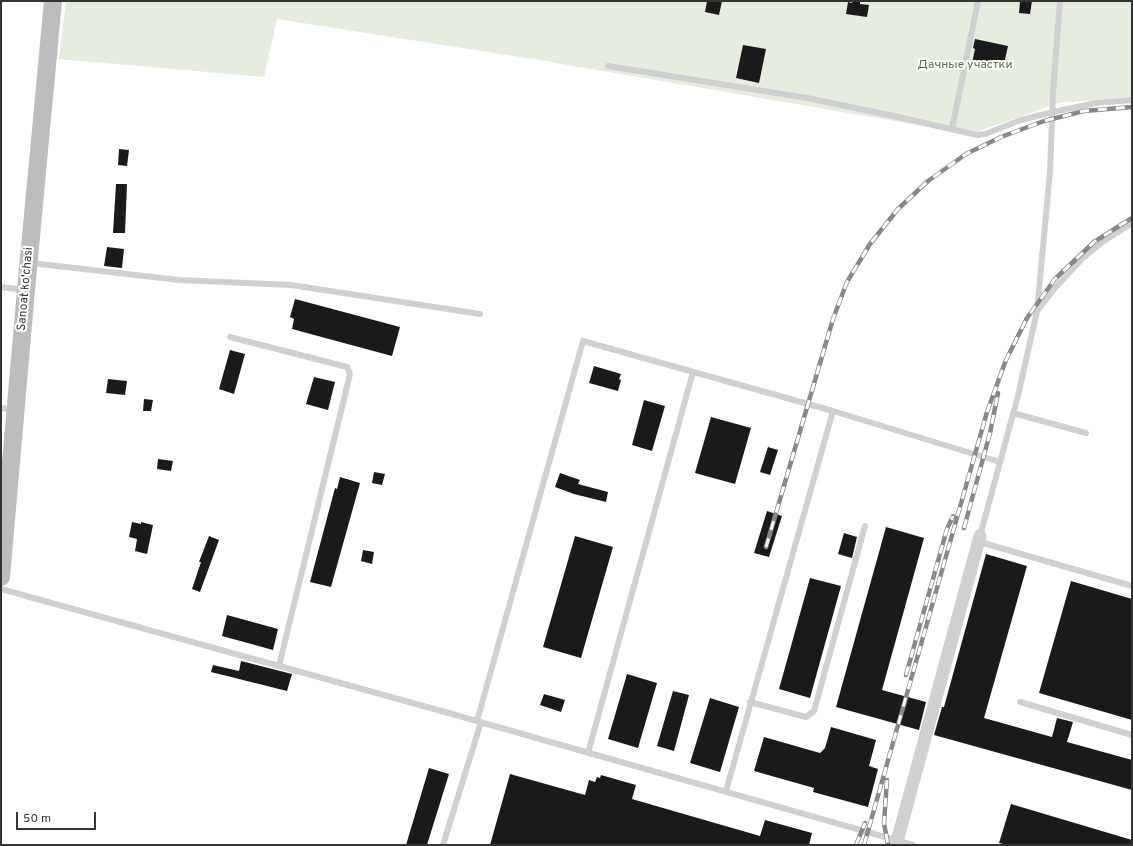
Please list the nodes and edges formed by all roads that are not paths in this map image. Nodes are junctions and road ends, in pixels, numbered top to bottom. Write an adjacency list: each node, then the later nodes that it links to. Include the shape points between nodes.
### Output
1 (53, 1): 9 (main road, Sanoat ko'chasi)
2 (978, 1): 7 (lane)
3 (1060, 1): 6 (lane)
4 (608, 66): 7 (lane, via 807,98)
5 (1132, 100): 6 (lane, via 1096,103)
6 (1052, 112): 7 (lane, via 1021,120 985,134 977,135); 12 (lane, via 1050,172)
7 (952, 129)
8 (1132, 223): 12 (lane, via 1083,258)
9 (29, 262): 11 (main road, Sanoat ko'chasi); 13 (lane, via 179,280 291,285)
10 (1, 287): 11 (lane)
11 (26, 290): 16 (main road, Sanoat ko'chasi)
12 (1037, 312): 18 (lane)
13 (480, 314)
14 (230, 337): 27 (lane, via 347,367 350,374)
15 (692, 372): 17 (lane); 30 (lane, via 583,341); 32 (lane)
16 (8, 409): 23 (main road, Sanoat ko'chasi)
17 (833, 411): 20 (lane); 28 (lane)
18 (1014, 413): 19 (lane); 20 (lane)
19 (1086, 433)
20 (1000, 462): 22 (lane)
21 (865, 526): 28 (lane, via 814,711 806,717)
22 (980, 536): 25 (lane, via 984,543); 34 (street)
23 (2, 554): 24 (main road, Sanoat ko'chasi)
24 (1, 577)
25 (1132, 586)
26 (1, 589): 27 (lane)
27 (279, 666): 30 (lane)
28 (750, 702): 33 (lane)
29 (1020, 702): 31 (lane)
30 (479, 722): 32 (lane); 35 (lane)
31 (1132, 735)
32 (588, 753): 33 (lane)
33 (726, 791): 34 (lane)
34 (897, 843): 36 (lane)
35 (443, 845)
36 (913, 845)

